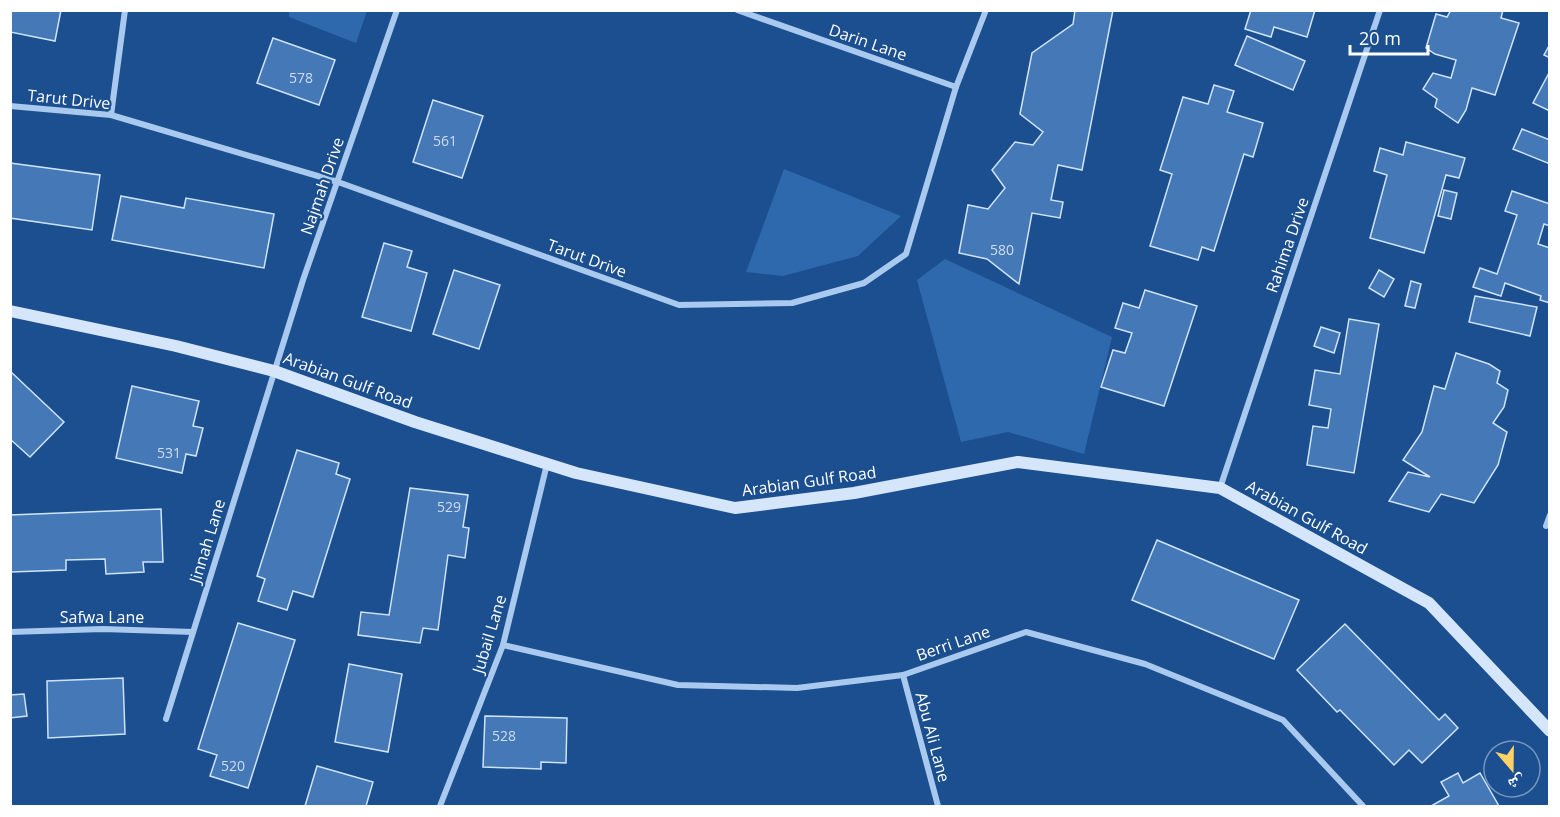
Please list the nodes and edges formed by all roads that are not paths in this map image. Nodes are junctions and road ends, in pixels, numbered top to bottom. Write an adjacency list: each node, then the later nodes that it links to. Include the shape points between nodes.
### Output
1 (125, 10): 8 (street)
2 (397, 10): 9 (street, Najmah Drive)
3 (737, 10): 6 (street, Darin Lane)
4 (986, 10): 6 (street, Tarut Drive)
5 (1380, 10): 13 (street, Rahima Drive)
6 (956, 87): 9 (street, Tarut Drive, via 906,254 864,284 792,303 679,305)
7 (10, 106): 8 (street, Tarut Drive)
8 (111, 115): 9 (street, Tarut Drive)
9 (338, 182): 11 (street, Najmah Drive)
10 (10, 311): 11 (main road, Arabian Gulf Road)
11 (274, 371): 12 (main road, Arabian Gulf Road); 17 (street, Jinnah Lane)
12 (547, 464): 13 (main road, Arabian Gulf Road, via 576,474 735,508 854,493 1018,462); 18 (street, Jubail Lane)
13 (1220, 488): 21 (main road, Arabian Gulf Road, via 1430,603)
14 (1550, 515): 15 (street)
15 (1546, 526)
16 (10, 632): 17 (street, Safwa Lane)
17 (193, 632): 20 (street, Jinnah Lane)
18 (503, 645): 19 (street, Berri Lane, via 678,685 797,688); 22 (street, Jubail Lane)
19 (903, 675): 23 (street, Abu Ali Lane); 24 (street, Berri Lane, via 1026,632 1145,664 1283,720)
20 (166, 719)
21 (1550, 731)
22 (440, 807)
23 (938, 807)
24 (1363, 807)

